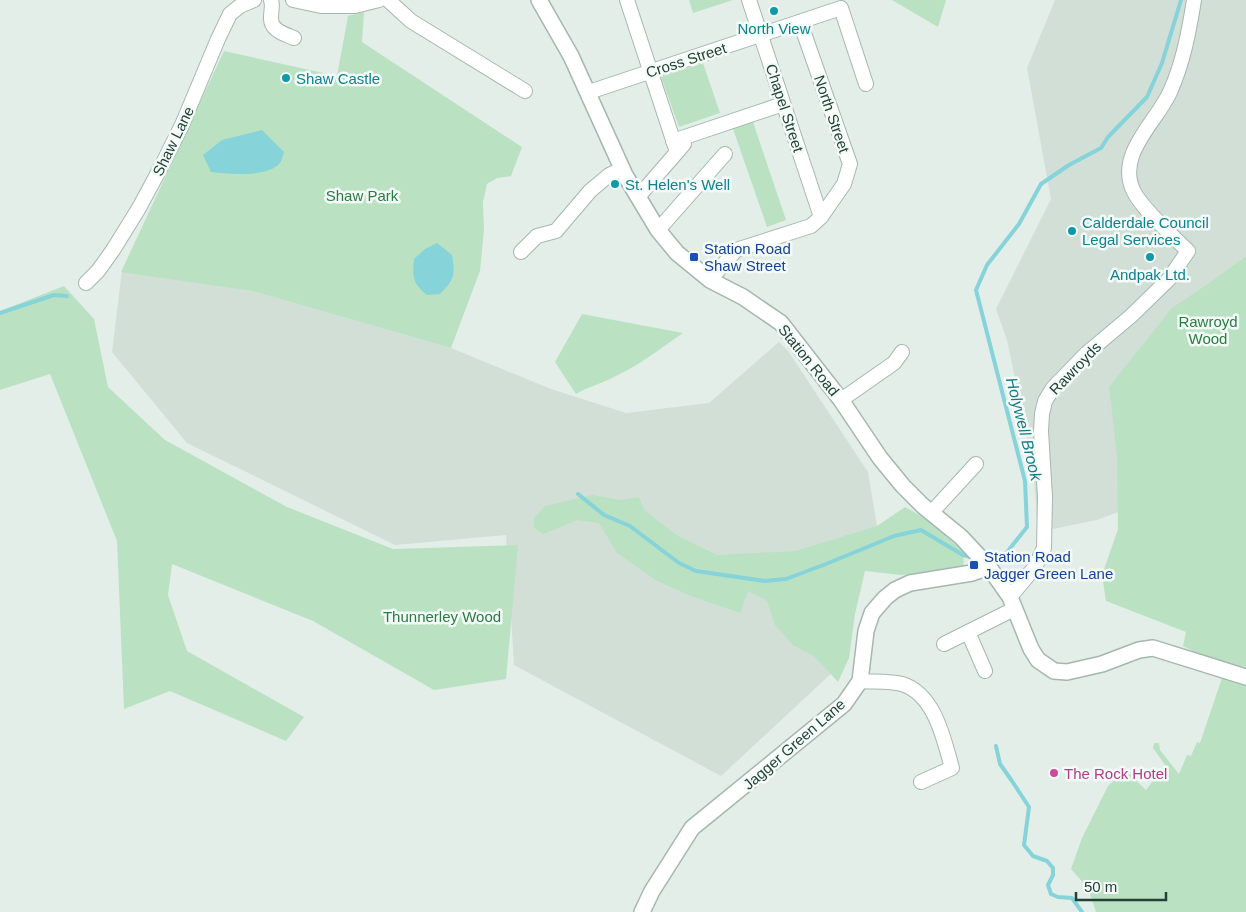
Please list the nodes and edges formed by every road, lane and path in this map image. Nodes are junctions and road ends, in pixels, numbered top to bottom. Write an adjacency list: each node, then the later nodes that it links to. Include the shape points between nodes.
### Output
1 (252, 0): 26 (street, Shaw Lane, via 230,14 161,167 113,250)
2 (272, 0): 12 (street, via 270,19 278,32)
3 (293, 0): 4 (street, via 321,6 355,6)
4 (379, 0)
5 (388, 0): 15 (street, via 411,21)
6 (539, 0): 16 (street, Station Road)
7 (627, 0): 13 (street)
8 (749, 0): 11 (street, Chapel Street)
9 (1194, 0): 32 (street, Rawroyds, via 1186,46 1169,93 1136,146 1129,169 1134,191 1141,202 1188,252 1169,279 1087,353 1053,388 1045,401 1041,431 1044,548)
10 (800, 22): 11 (street, Cross Street); 14 (street, Cross Street, via 841,8); 22 (street, North Street, via 850,164 844,184)
11 (760, 35): 13 (street, Cross Street); 17 (street, Chapel Street)
12 (294, 38)
13 (651, 71): 16 (street, Cross Street); 18 (street)
14 (866, 84)
15 (525, 91)
16 (589, 92): 20 (street, Station Road)
17 (783, 104): 18 (street, via 692,134); 22 (street, Chapel Street)
18 (675, 146): 21 (street)
19 (725, 154): 23 (street)
20 (622, 169): 21 (street, Station Road); 24 (street, via 590,190 556,231 537,236)
21 (638, 197): 23 (street, Station Road)
22 (816, 221): 25 (street, via 736,250)
23 (658, 230): 25 (street, Station Road, via 677,253)
24 (522, 252)
25 (710, 280): 28 (street, Station Road, via 743,297 781,323)
26 (86, 283)
27 (902, 352): 28 (street, via 894,363)
28 (842, 400): 30 (street, Station Road, via 880,458 903,486)
29 (976, 464): 30 (street)
30 (932, 512): 31 (street, Station Road)
31 (988, 566): 32 (street, Station Road); 37 (street, Jagger Green Lane, via 972,573 910,583 885,598 872,613 866,631)
32 (1012, 603): 33 (street); 36 (street, Station Road, via 1034,654 1043,665 1054,671 1075,671 1153,648)
33 (968, 632): 34 (street); 35 (street)
34 (944, 644)
35 (985, 671)
36 (1246, 677)
37 (860, 681): 38 (street, via 902,684 918,694 929,707 938,723 952,768); 39 (street, Jagger Green Lane, via 844,704 692,828)
38 (921, 782)
39 (642, 912)

